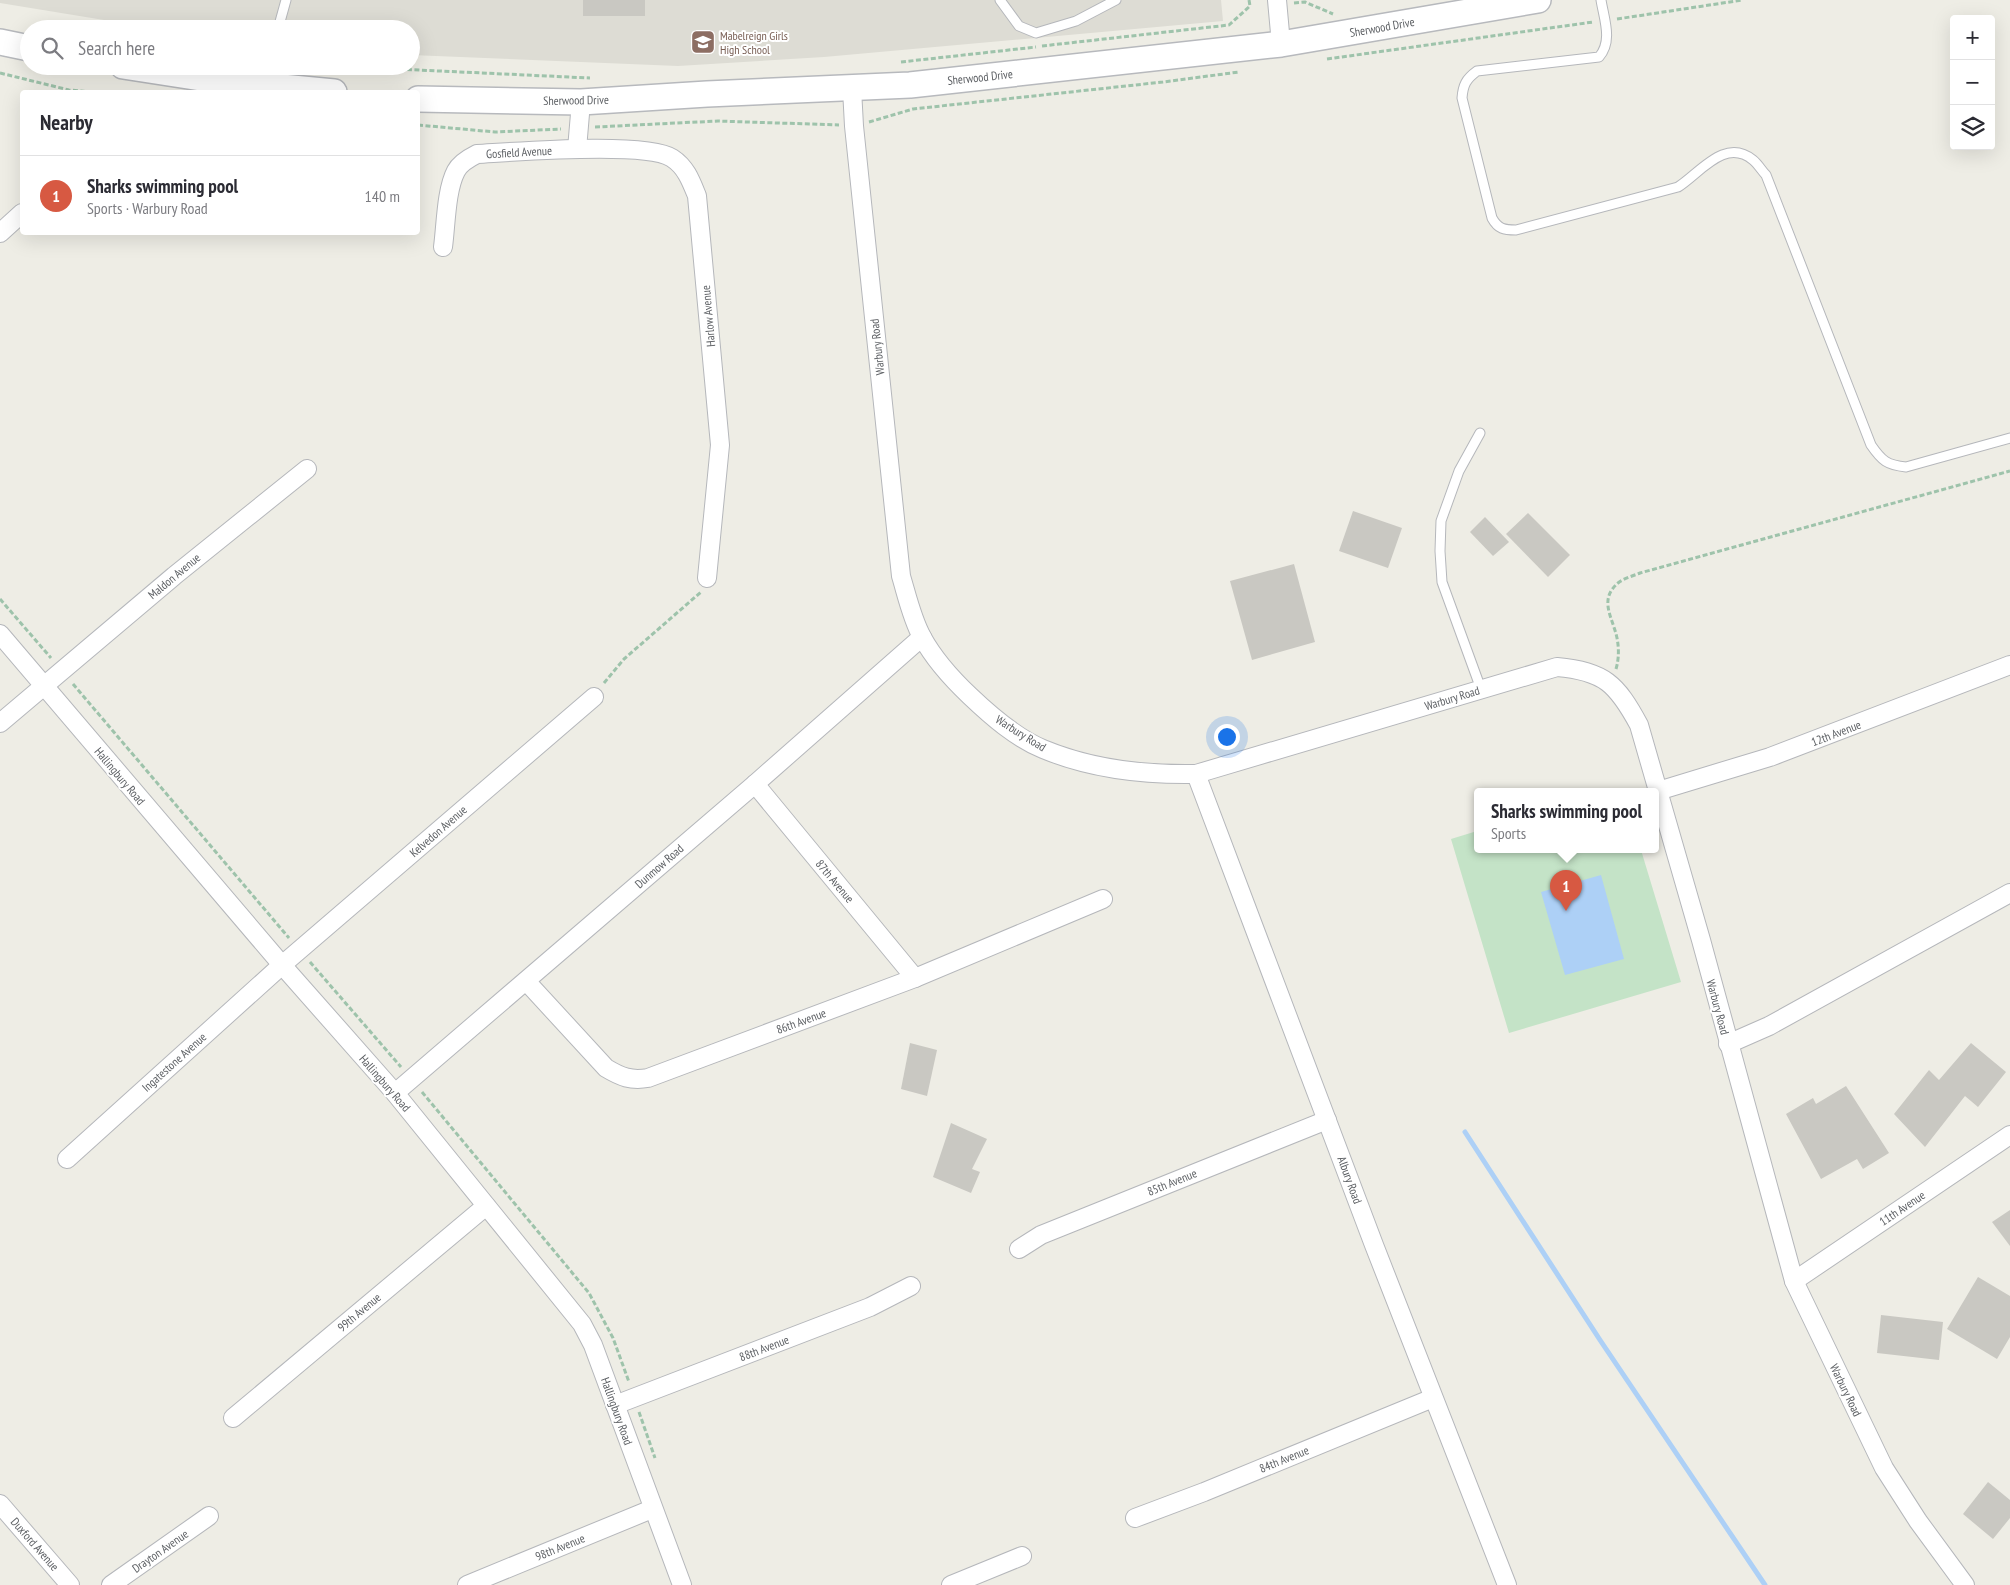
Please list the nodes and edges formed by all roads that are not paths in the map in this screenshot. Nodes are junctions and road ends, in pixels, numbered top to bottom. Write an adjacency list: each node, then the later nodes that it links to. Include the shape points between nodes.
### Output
1 (286, 0): 7 (lane)
2 (1000, 0): 3 (lane, via 1019,26 1036,32 1076,21)
3 (1116, 0)
4 (1277, 0): 9 (street)
5 (1538, 0): 9 (street, Sherwood Drive)
6 (1600, 0): 22 (lane, via 1607,41 1599,57 1477,72 1463,86 1462,98 1492,218 1497,226 1516,230 1678,187 1722,154 1737,153 1753,160 1766,176 1871,446 1880,458 1893,466 1906,467)
7 (280, 20)
8 (0, 42): 10 (street)
9 (1281, 44): 13 (street, Sherwood Drive)
10 (20, 46)
11 (181, 75): 12 (street, via 220,81)
12 (266, 76): 14 (street)
13 (852, 89): 16 (street, Sherwood Drive); 26 (street, Warbury Road, via 897,546 901,576)
14 (326, 90)
15 (420, 99): 16 (street, Sherwood Drive)
16 (581, 102): 17 (street)
17 (577, 149): 20 (street, Gosfield Avenue, via 476,154 466,160 456,169 452,181); 24 (street, Harlow Avenue, via 650,151 671,158 687,173 697,196 720,445)
18 (20, 215): 19 (street)
19 (0, 233)
20 (443, 247)
21 (1480, 433): 29 (lane, via 1459,471 1441,521 1440,551 1442,582)
22 (2010, 438)
23 (307, 469): 28 (street, Maldon Avenue)
24 (707, 578)
25 (0, 634): 28 (street, Hallingbury Road)
26 (922, 637): 32 (street, Warbury Road, via 944,669 985,710 1042,749 1117,770); 33 (street, Dunmow Road)
27 (2010, 665): 35 (street, 12th Avenue, via 1770,757)
28 (44, 686): 31 (street, Maldon Avenue); 39 (street, Hallingbury Road)
29 (1481, 690): 32 (street, Warbury Road); 34 (street, Warbury Road, via 1557,667 1579,669 1599,676 1628,705 1639,725)
30 (594, 697): 39 (street, Kelvedon Avenue)
31 (0, 723)
32 (1196, 774): 44 (street, Albury Road)
33 (755, 784): 40 (street, 87th Avenue); 41 (street, Dunmow Road)
34 (1657, 788)
35 (1659, 791)
36 (1659, 795): 42 (street, Warbury Road)
37 (2010, 893): 42 (street, via 1769,1026)
38 (1103, 899): 40 (street, 86th Avenue)
39 (282, 966): 43 (street, Hallingbury Road); 46 (street, Ingatestone Avenue)
40 (915, 978): 41 (street, 86th Avenue, via 648,1078 635,1080 621,1077 606,1068)
41 (526, 981): 43 (street, Dunmow Road)
42 (1728, 1044): 49 (street, Warbury Road)
43 (395, 1093): 47 (street, Hallingbury Road)
44 (1328, 1120): 48 (street, 85th Avenue, via 1041,1235); 51 (street, Albury Road)
45 (2010, 1135): 49 (street, 11th Avenue)
46 (66, 1158)
47 (486, 1206): 52 (street, Hallingbury Road, via 582,1324); 53 (street, 99th Avenue)
48 (1019, 1248)
49 (1794, 1281): 65 (street, Warbury Road, via 1884,1468)
50 (911, 1286): 52 (street, 88th Avenue, via 870,1307)
51 (1433, 1398): 57 (street, 84th Avenue); 64 (street, Albury Road)
52 (615, 1405): 55 (street, Hallingbury Road)
53 (233, 1418)
54 (0, 1504): 59 (street, Duxford Avenue)
55 (652, 1508): 61 (street, 98th Avenue); 62 (street, Hallingbury Road)
56 (209, 1516): 60 (street, Drayton Avenue)
57 (1135, 1518)
58 (1022, 1556): 63 (street)
59 (70, 1585)
60 (111, 1585)
61 (467, 1585)
62 (682, 1585)
63 (951, 1585)
64 (1507, 1585)
65 (1965, 1585)

